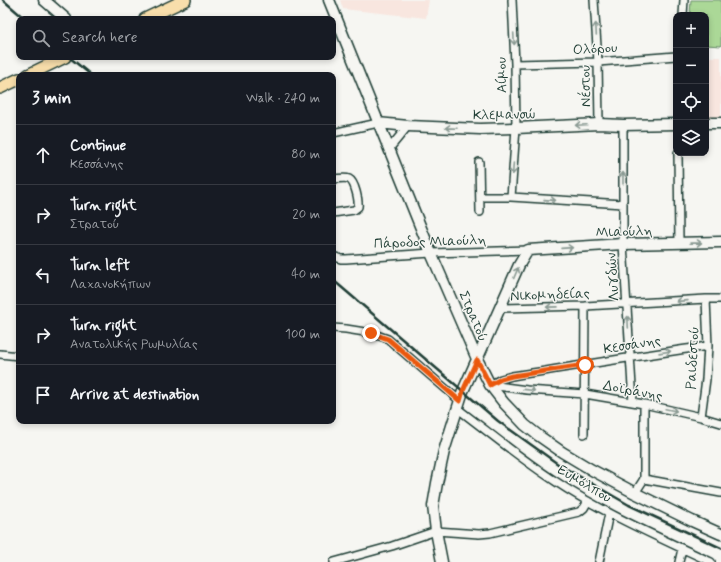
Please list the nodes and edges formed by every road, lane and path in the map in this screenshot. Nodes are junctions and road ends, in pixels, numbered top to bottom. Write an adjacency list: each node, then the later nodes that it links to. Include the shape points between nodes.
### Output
1 (44, 0): 9 (street)
2 (169, 0): 10 (main road)
3 (185, 0): 11 (main road)
4 (329, 0): 12 (street, Στρατού)
5 (512, 0): 17 (street, Αίμου, one-way to 17)
6 (594, 0): 16 (street, Νέστου, one-way to 6)
7 (684, 0): 8 (street)
8 (683, 12)
9 (63, 16)
10 (139, 16)
11 (151, 16)
12 (335, 16)
13 (336, 18): 21 (street, Στρατού)
14 (673, 56): 16 (street, Ολόρου)
15 (59, 60): 18 (main road)
16 (598, 62): 17 (street, Ολόρου); 24 (street, Νέστου)
17 (515, 64): 28 (street, Αίμου)
18 (34, 72)
19 (16, 80): 20 (main road)
20 (0, 88)
21 (378, 123): 27 (street, Κλεμανσώ); 29 (street, Κλεμανσώ); 30 (street, Στρατού)
22 (709, 123): 23 (street)
23 (721, 123)
24 (599, 124): 26 (street, Κλεμανσώ); 28 (street, Κλεμανσώ, one-way to 28)
25 (673, 124): 26 (street, Κλεμανσώ)
26 (623, 125): 36 (street, Λυγδών, one-way to 26)
27 (408, 126): 28 (street, Κλεμανσώ, one-way to 27); 30 (street)
28 (516, 128): 35 (street, Αίμου, one-way to 35)
29 (336, 132)
30 (389, 149): 43 (street, Στρατού)
31 (678, 156): 40 (street)
32 (479, 162): 34 (street)
33 (336, 179): 38 (street, via 349,179 352,182 359,203 354,210)
34 (481, 197): 35 (street); 37 (street)
35 (511, 197): 36 (street, one-way to 36)
36 (623, 204): 41 (street, Λυγδών)
37 (480, 212)
38 (336, 213)
39 (721, 242): 40 (street, Μιαούλη, one-way to 39)
40 (680, 243): 41 (street, Μιαούλη)
41 (623, 244): 42 (street, Μιαούλη, one-way to 41); 47 (street, Λυγδών)
42 (528, 250): 43 (street, Πάροδος Μιαούλη); 49 (street, one-way to 42)
43 (431, 253): 44 (street, Πάροδος Μιαούλη); 55 (street, Στρατού)
44 (336, 257)
45 (706, 299): 46 (street, Νικομηδείας); 47 (street, Νικομηδείας, one-way to 47); 51 (street, Ραιδεστού)
46 (721, 299)
47 (627, 304): 48 (street, Νικομηδείας); 54 (street, Λυγδών, one-way to 47)
48 (585, 306): 49 (street, Νικομηδείας, one-way to 49); 56 (street)
49 (500, 308): 55 (street)
50 (336, 328): 61 (street, Ευμόλπου, via 371,333 388,339)
51 (708, 346): 54 (street, Κεσσάνης, one-way to 51); 62 (street, Ραιδεστού)
52 (0, 354): 53 (street)
53 (16, 356)
54 (630, 357): 56 (street, Κεσσάνης); 59 (street, Λυγδών)
55 (477, 360): 57 (street, Στρατού); 61 (street)
56 (585, 365): 57 (street, Κεσσάνης, via 512,376); 58 (street)
57 (490, 385): 58 (street, Δοϊράνης, one-way to 58); 66 (street, Στρατού, via 525,425 539,436 592,470)
58 (585, 394): 59 (street, Δοϊράνης); 64 (street)
59 (633, 402): 60 (street, Δοϊράνης)
60 (644, 404): 62 (street, Δοϊράνης, one-way to 62); 65 (street)
61 (459, 405): 68 (street, Ευμόλπου, via 500,441 555,481); 70 (street, via 437,483 433,506)
62 (700, 417): 63 (street, Δοϊράνης)
63 (721, 423)
64 (584, 434)
65 (644, 479): 66 (street); 67 (street)
66 (635, 493): 71 (street, Στρατού)
67 (721, 493)
68 (588, 501): 69 (street, Ευμόλπου); 70 (street, via 579,512 490,533)
69 (609, 513): 72 (street, Ευμόλπου); 75 (street)
70 (436, 531): 73 (street); 74 (street)
71 (721, 534)
72 (682, 549): 76 (street); 77 (street, Ευμόλπου)
73 (334, 562)
74 (442, 562)
75 (599, 562)
76 (679, 562)
77 (711, 562)

